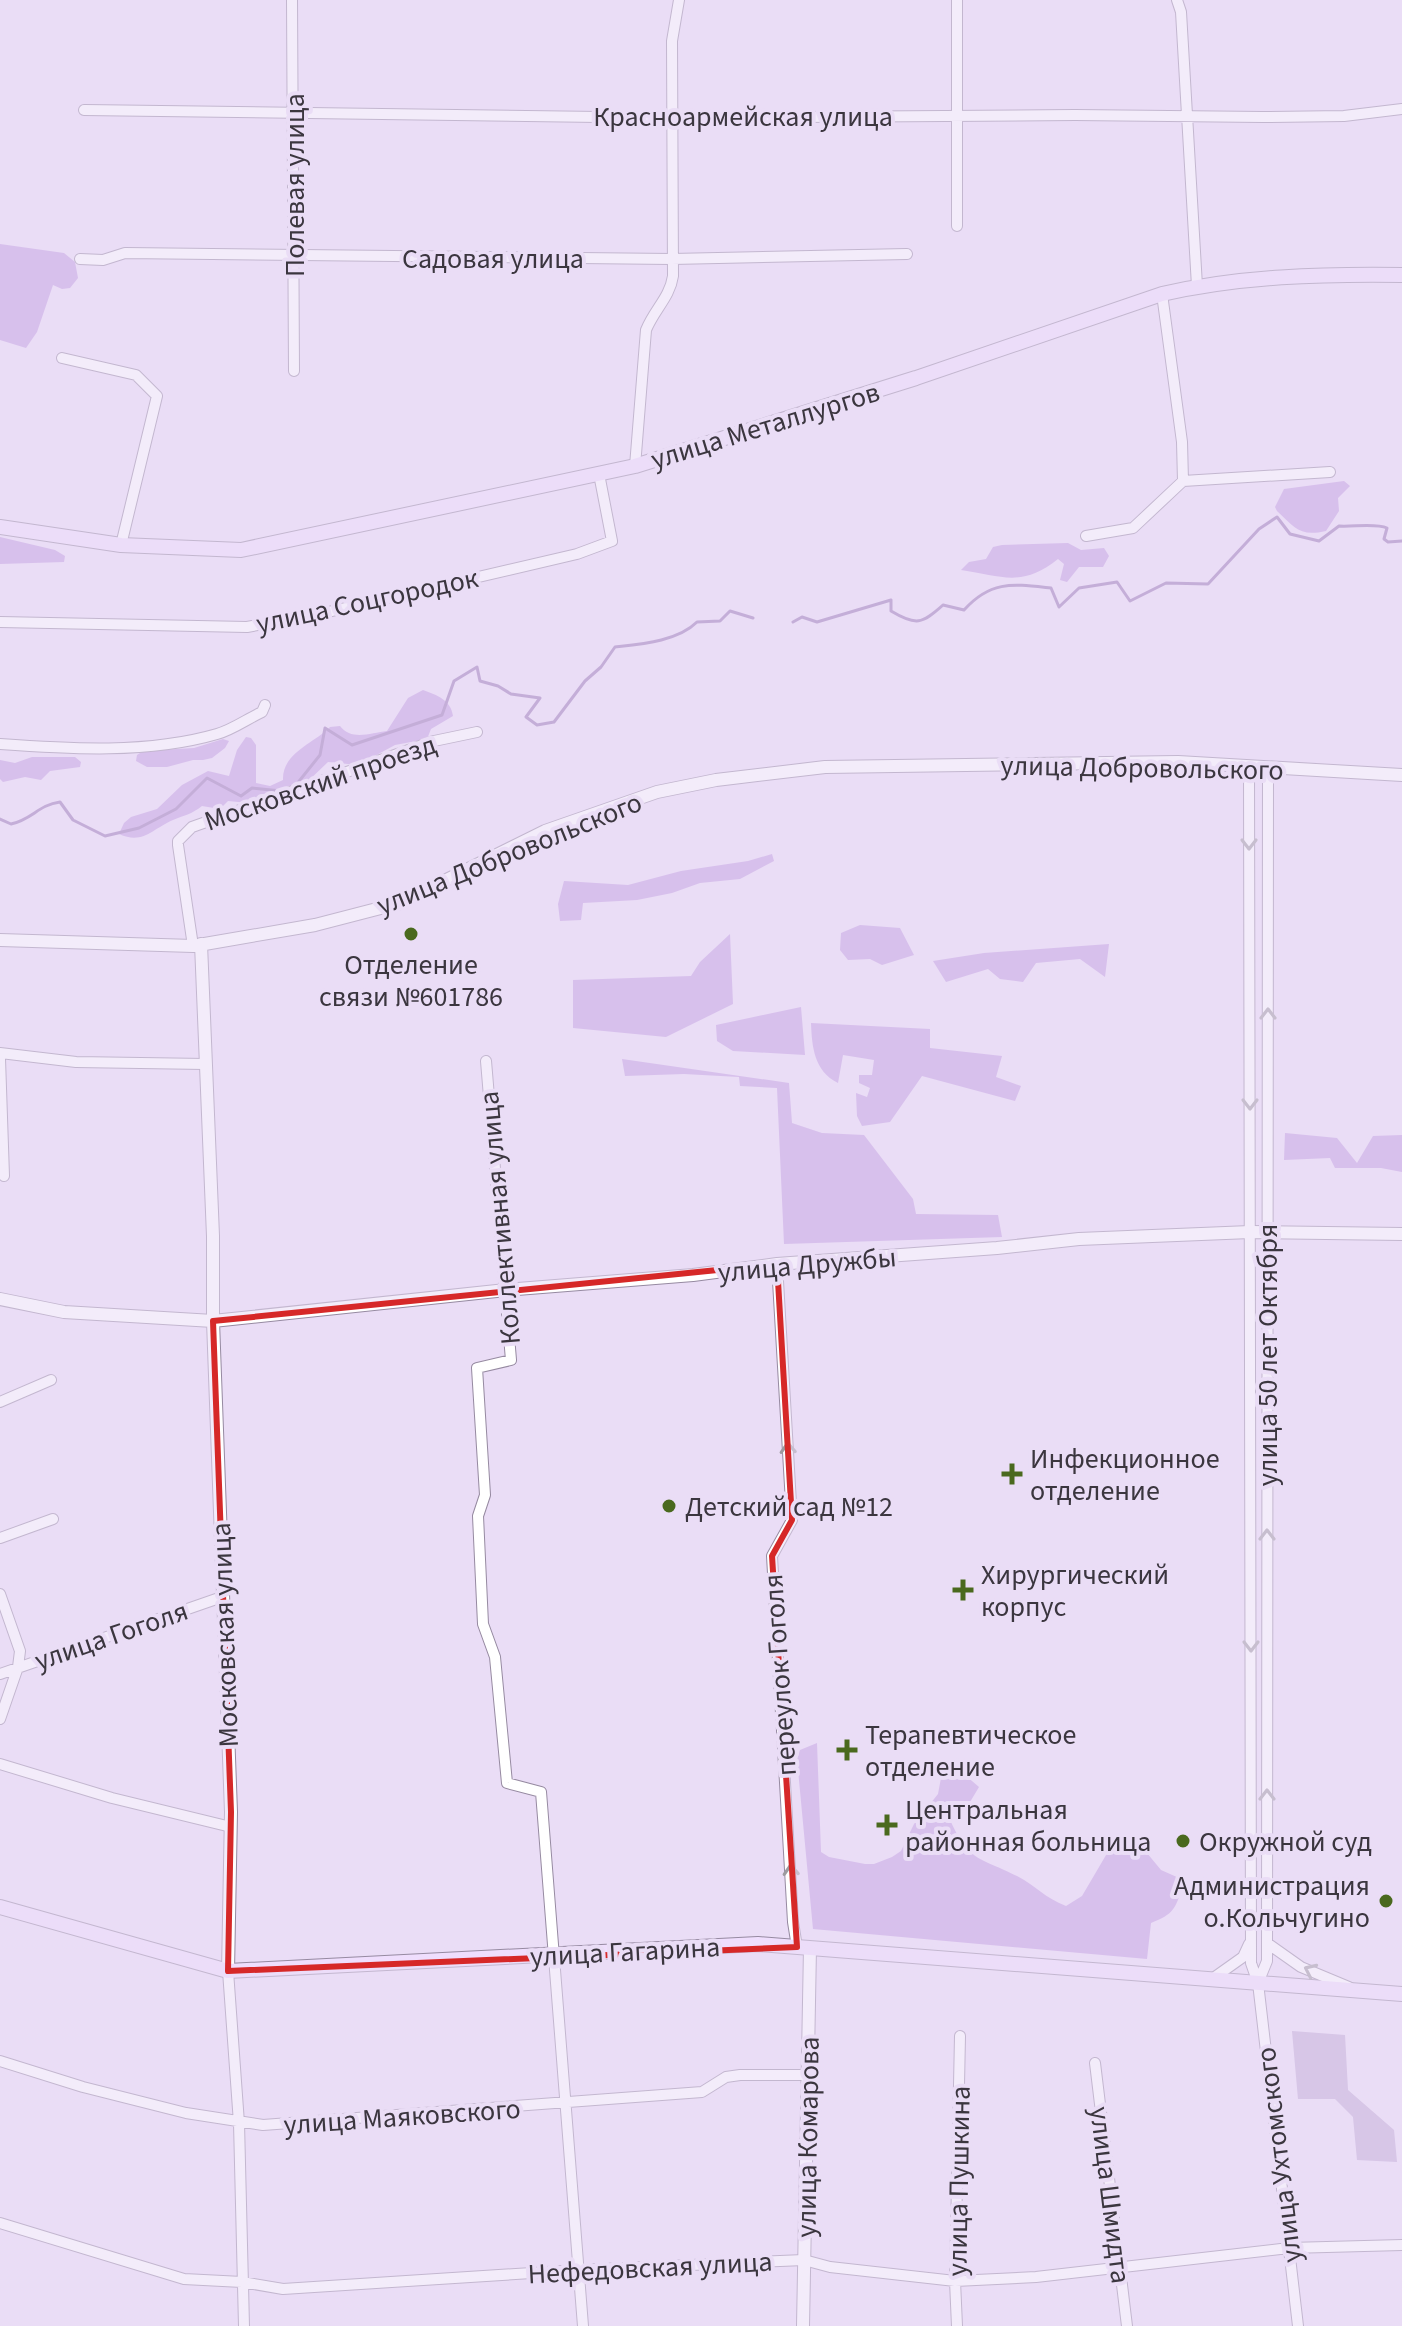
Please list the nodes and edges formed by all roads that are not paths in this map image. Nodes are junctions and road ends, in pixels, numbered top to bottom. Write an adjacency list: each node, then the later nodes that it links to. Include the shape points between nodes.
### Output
1 (292, 0): 7 (street, Полевая улица)
2 (679, 0): 10 (street, via 672,41)
3 (957, 0): 9 (street)
4 (1177, 0): 8 (street)
5 (1402, 109): 8 (street, Красноармейская улица, via 1344,116)
6 (84, 110): 7 (street, Красноармейская улица)
7 (294, 114): 10 (street, Красноармейская улица); 13 (street, Полевая улица)
8 (1185, 115): 9 (street, Красноармейская улица); 17 (street)
9 (958, 116): 10 (street, Красноармейская улица); 11 (street)
10 (673, 118): 15 (street)
11 (957, 226)
12 (907, 254): 15 (street, Садовая улица)
13 (294, 256): 14 (street, Садовая улица, via 125,253 103,260); 15 (street, Садовая улица); 20 (street, Полевая улица)
14 (80, 259)
15 (672, 259): 21 (street, via 671,289 646,330)
16 (1402, 275): 17 (main road, улица Металлургов, via 1304,274)
17 (1197, 286): 18 (main road, улица Металлургов)
18 (1162, 294): 21 (main road, улица Металлургов); 24 (street)
19 (62, 358): 27 (street, via 136,375 157,396)
20 (294, 371)
21 (635, 466): 23 (main road, улица Металлургов)
22 (1330, 472): 24 (street)
23 (599, 474): 27 (main road, улица Металлургов, via 241,550); 28 (street, улица Соцгородок, via 612,541 577,554 247,627)
24 (1183, 481): 26 (street, via 1133,528)
25 (0, 527): 27 (main road, улица Металлургов)
26 (1086, 536)
27 (121, 545)
28 (0, 622)
29 (265, 705): 31 (street, via 262,712 219,734 163,744)
30 (477, 732): 36 (street, Московский проезд, via 434,741 192,827 178,845)
31 (0, 744)
32 (1249, 766): 33 (street, улица Добровольского); 36 (street, улица Добровольского, via 1178,762 825,767 716,780 657,792 545,831 400,903 315,925); 42 (street, улица 50 лет Октября, one-way to 42)
33 (1268, 767): 34 (street, улица Добровольского); 43 (street, улица 50 лет Октября, one-way to 33)
34 (1402, 775)
35 (0, 940): 36 (street, улица Добровольского)
36 (197, 945): 40 (street, Московская улица)
37 (0, 1053): 40 (street, via 76,1062)
38 (0, 1059): 41 (street)
39 (486, 1061): 46 (street, Коллективная улица)
40 (205, 1064): 48 (street, Московская улица)
41 (4, 1176)
42 (1250, 1232): 43 (street, улица Дружбы); 45 (street, улица Дружбы, via 1079,1239); 61 (street, улица 50 лет Октября, one-way to 61)
43 (1268, 1232): 44 (street, улица Дружбы); 62 (street, улица 50 лет Октября, one-way to 43)
44 (1402, 1234)
45 (777, 1264): 46 (street, улица Дружбы); 63 (street, переулок Гоголя, one-way to 45, via 793,1922 772,1556 792,1520)
46 (506, 1290): 48 (street, улица Дружбы); 64 (street, Коллективная улица, via 511,1360 477,1368 485,1495 478,1516 483,1624 495,1657 507,1783 541,1792)
47 (0, 1299): 48 (street, улица Дружбы, via 64,1312)
48 (213, 1321): 54 (street, Московская улица)
49 (51, 1380): 50 (street)
50 (0, 1402)
51 (53, 1519): 52 (street)
52 (0, 1538)
53 (0, 1594): 55 (street, via 20,1651)
54 (222, 1597): 55 (street, улица Гоголя); 59 (street, Московская улица)
55 (18, 1667): 56 (street, улица Гоголя); 57 (street)
56 (0, 1674)
57 (0, 1719)
58 (0, 1764): 59 (street)
59 (231, 1827): 65 (street, Московская улица)
60 (0, 1907): 65 (main road, улица Гагарина)
61 (1251, 1939): 66 (street, via 1243,1957); 67 (street, улица 50 лет Октября)
62 (1267, 1943): 67 (street, улица 50 лет Октября); 68 (street, one-way to 62, via 1301,1967)
63 (804, 1948): 64 (main road, улица Гагарина, via 758,1944); 66 (main road, улица Гагарина); 73 (street, улица Комарова)
64 (555, 1955): 65 (main road, улица Гагарина); 74 (street, Коллективная улица)
65 (228, 1971): 75 (street, Московская улица)
66 (1211, 1980): 67 (main road, улица Гагарина)
67 (1258, 1983): 68 (main road, улица Гагарина); 78 (street, улица Ухтомского)
68 (1358, 1991): 69 (main road, улица Гагарина)
69 (1402, 1994)
70 (960, 2036): 82 (street, улица Пушкина)
71 (0, 2061): 75 (street, улица Маяковского, via 83,2087)
72 (1095, 2063): 80 (street, улица Шмидта)
73 (808, 2075): 74 (street, улица Маяковского, via 740,2075 702,2092); 79 (street, улица Комарова)
74 (566, 2104): 75 (street, улица Маяковского); 81 (street, Коллективная улица)
75 (239, 2123): 83 (street, Московская улица)
76 (0, 2223): 83 (street, Нефедовская улица, via 184,2279)
77 (1402, 2245): 78 (street, Нефедовская улица)
78 (1289, 2248): 80 (street, Нефедовская улица); 89 (street, улица Ухтомского)
79 (804, 2260): 81 (street, Нефедовская улица); 82 (street, Нефедовская улица); 86 (street, улица Комарова)
80 (1121, 2268): 82 (street, Нефедовская улица); 88 (street, улица Шмидта)
81 (578, 2270): 83 (street, Нефедовская улица, via 283,2289); 85 (street, Коллективная улица)
82 (955, 2281): 87 (street, улица Пушкина)
83 (242, 2282): 84 (street, Московская улица)
84 (244, 2326)
85 (583, 2326)
86 (803, 2326)
87 (957, 2326)
88 (1127, 2326)
89 (1298, 2326)

